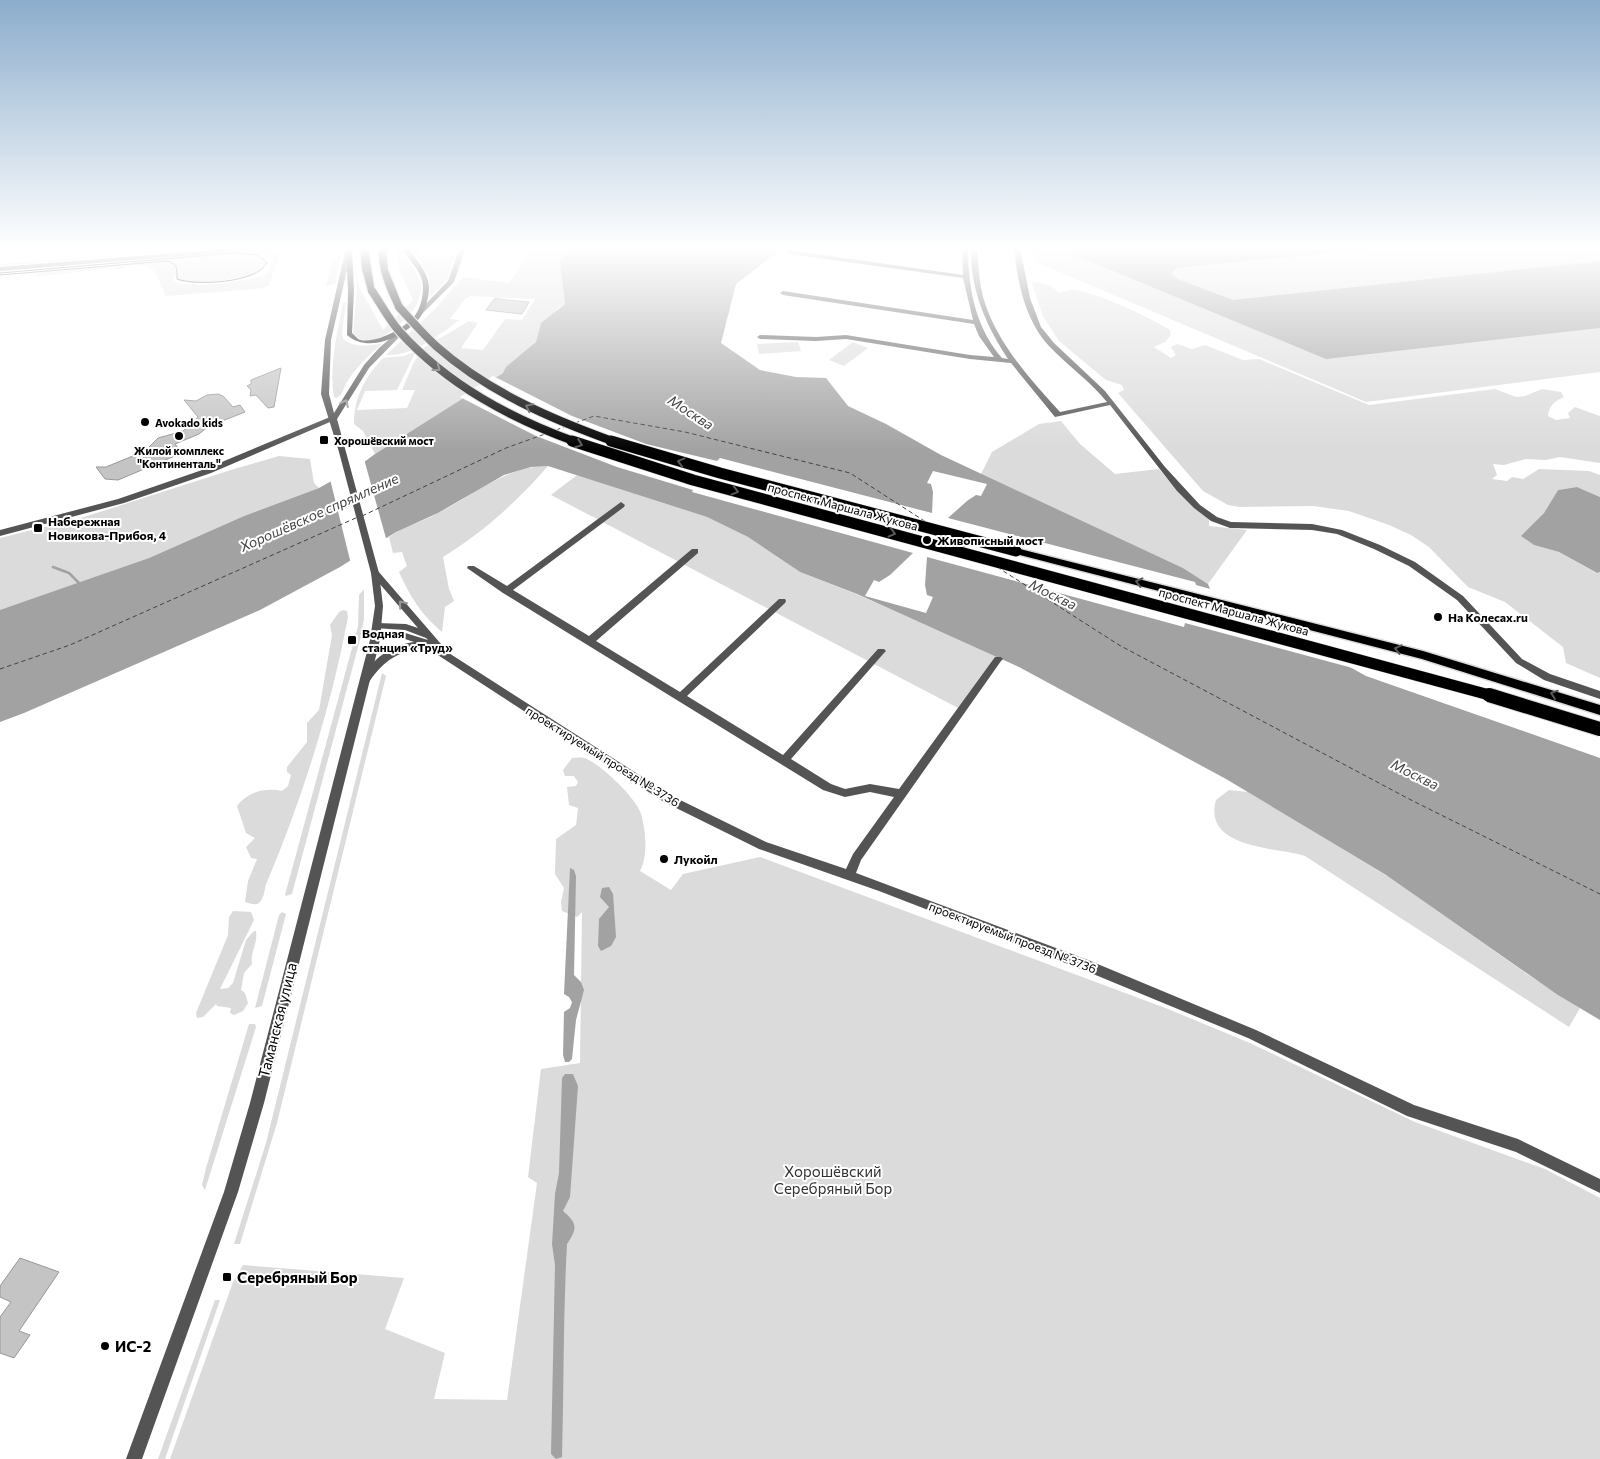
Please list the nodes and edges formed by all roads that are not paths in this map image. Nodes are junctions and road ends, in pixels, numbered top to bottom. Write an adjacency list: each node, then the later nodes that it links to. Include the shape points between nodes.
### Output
1 (335, 315): 16 (street, via 326,361 325,394)
2 (350, 315): 11 (main road, via 349,328 352,338 357,340 373,341)
3 (386, 315): 33 (main road, проспект Маршала Жукова, one-way to 33, bridge, via 426,359 482,400 581,445 693,480 1466,688)
4 (406, 315): 32 (main road, проспект Маршала Жукова, one-way to 4, bridge, via 1423,655 1016,551 598,437 500,392 466,372 430,342)
5 (926, 315): 10 (street)
6 (975, 315): 10 (street)
7 (986, 315): 14 (street)
8 (1033, 315): 15 (street, via 1039,328)
9 (418, 316): 11 (main road)
10 (977, 323): 13 (street, via 993,354)
11 (403, 330): 16 (street, one-way to 11, via 342,410 366,366)
12 (760, 337): 13 (street, via 846,337)
13 (1000, 360): 14 (street)
14 (1011, 361): 15 (street, via 1058,415)
15 (1112, 403): 30 (street, via 1183,492 1216,522 1318,528 1339,532 1377,547 1412,564 1460,598 1519,661 1547,677)
16 (333, 419): 18 (street, via 208,471 121,501); 21 (street, Таманская улица)
17 (621, 505): 22 (street)
18 (0, 533)
19 (695, 551): 25 (street)
20 (471, 568): 22 (street)
21 (374, 572): 24 (street, Таманская улица, via 379,606); 26 (street, one-way to 21)
22 (506, 591): 25 (street)
23 (782, 601): 31 (street)
24 (377, 630): 26 (street); 29 (street, Таманская улица)
25 (589, 642): 31 (street)
26 (431, 643): 29 (street, via 409,645 391,652); 36 (street, проектируемый проезд № 3736, via 668,799 763,846)
27 (881, 650): 34 (street)
28 (998, 659): 35 (street)
29 (364, 682): 38 (street, Таманская улица, via 257,1103 231,1192)
30 (1600, 695)
31 (680, 697): 34 (street)
32 (1600, 710)
33 (1600, 729)
34 (784, 760): 35 (street, via 839,792 853,793 870,788)
35 (902, 794): 36 (street, via 857,857)
36 (849, 875): 37 (street, проектируемый проезд № 3736, via 1092,967 1260,1037 1412,1111 1518,1146)
37 (1600, 1186)
38 (134, 1459)

